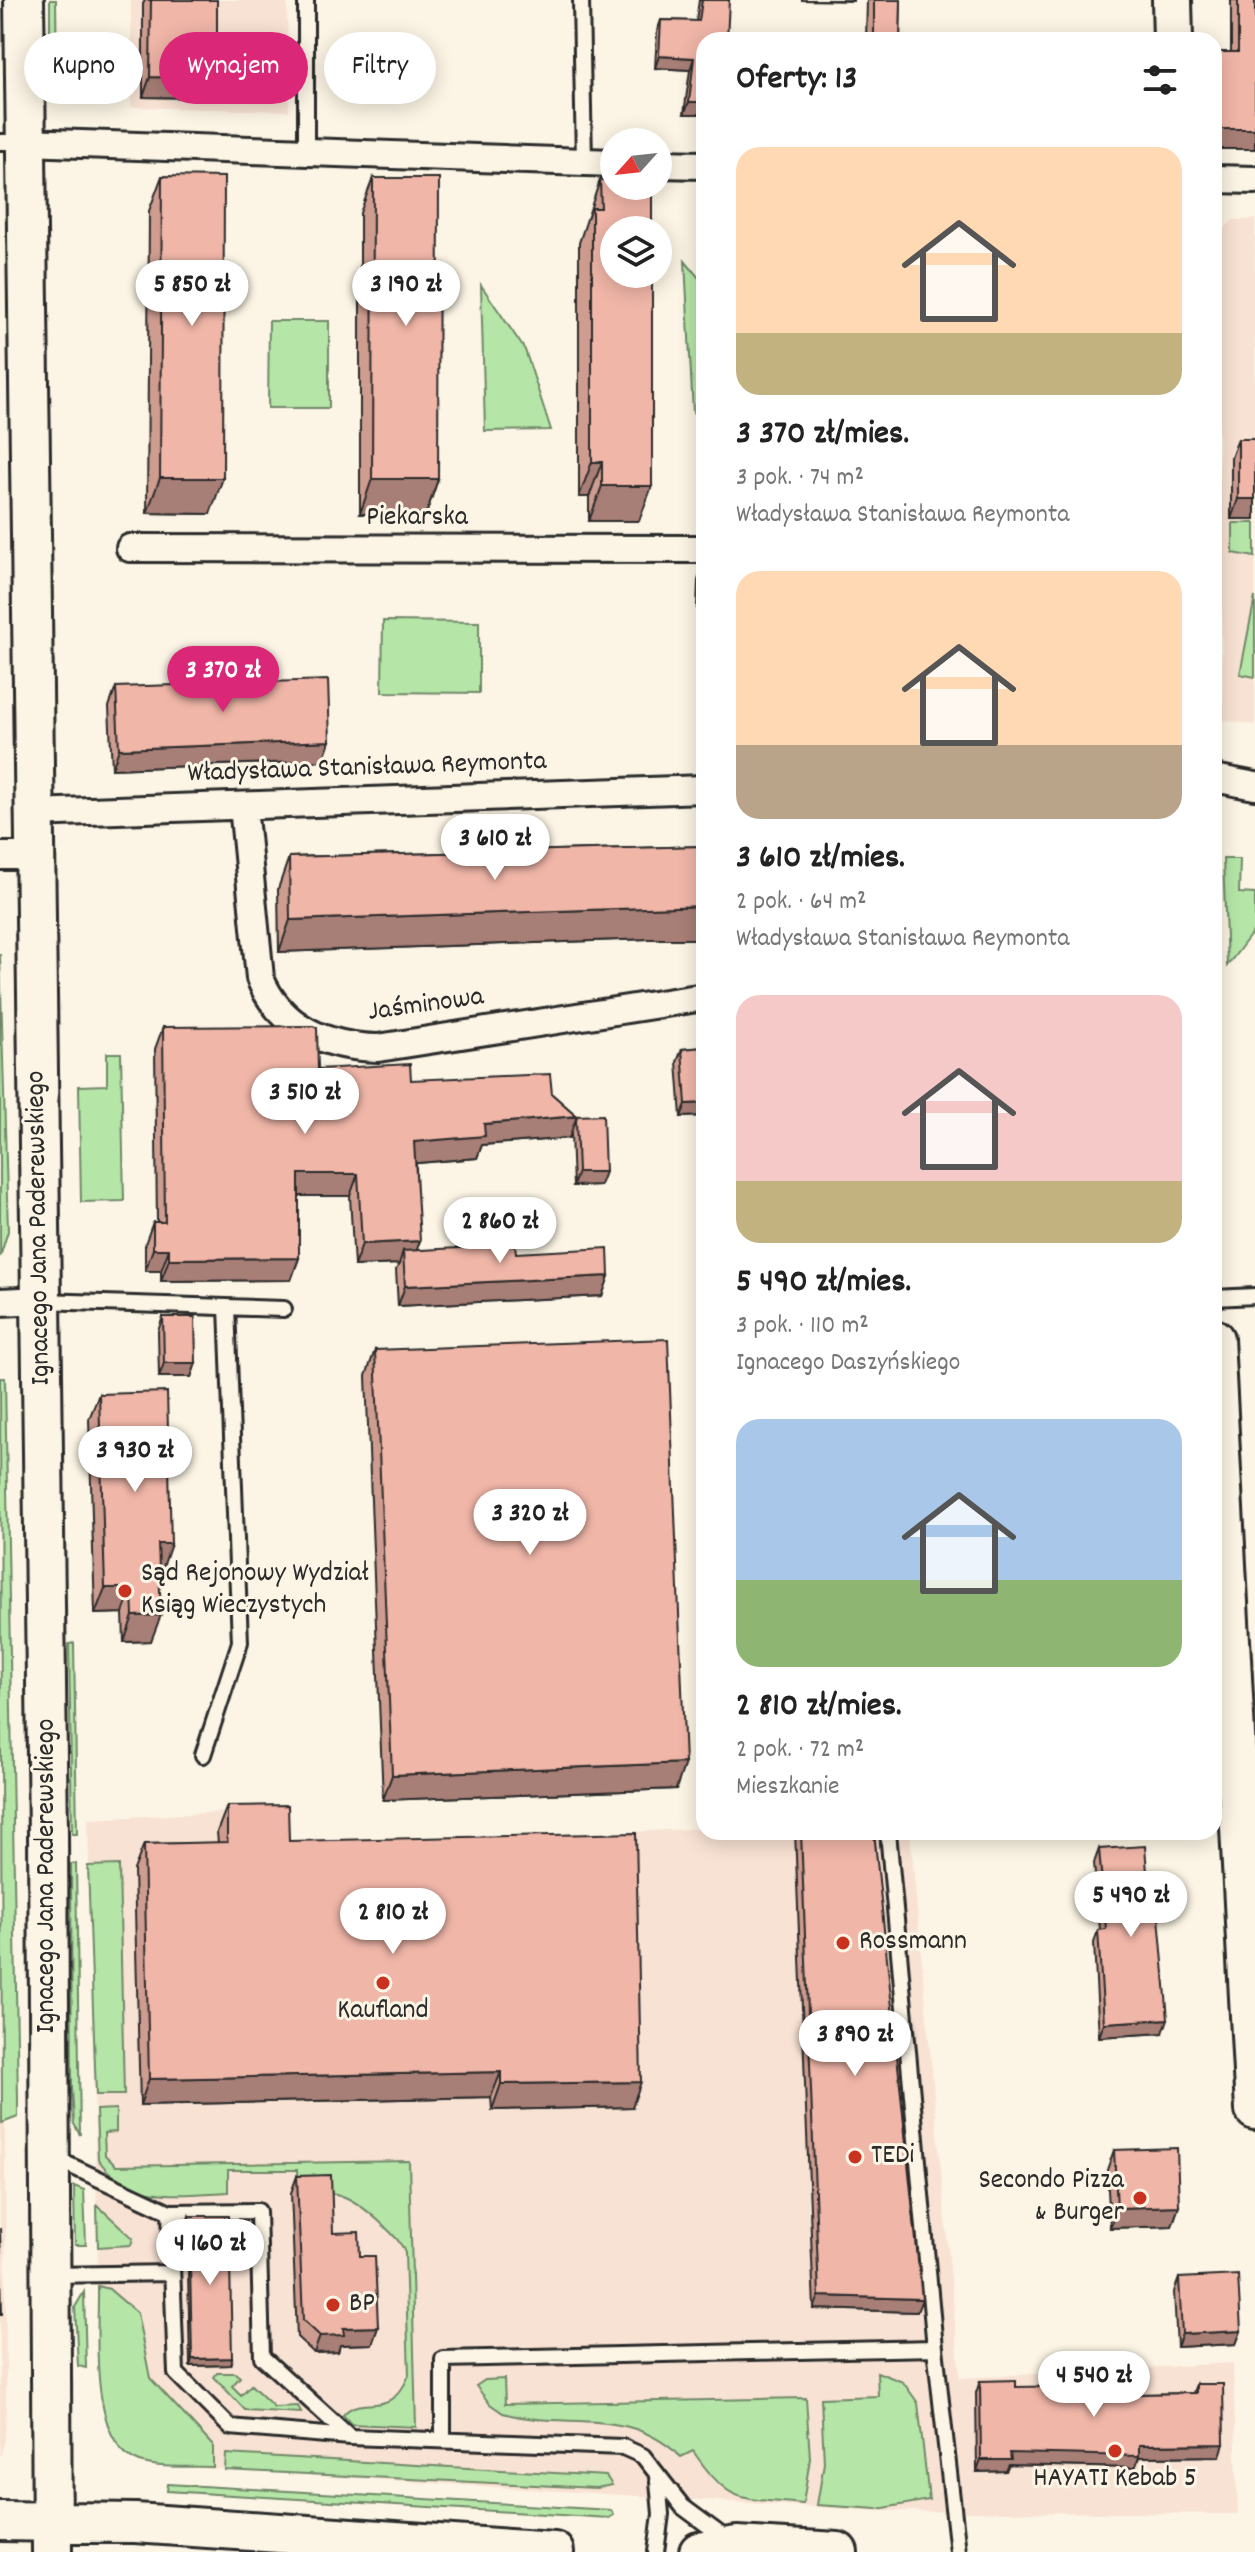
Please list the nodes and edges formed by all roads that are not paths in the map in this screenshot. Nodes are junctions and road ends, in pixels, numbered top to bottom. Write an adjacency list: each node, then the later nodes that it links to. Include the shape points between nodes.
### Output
1 (24, 0): 6 (main road, Ignacego Jana Paderewskiego)
2 (306, 0): 7 (lane)
3 (581, 0): 8 (lane)
4 (1172, 0): 5 (main road)
5 (1173, 32)
6 (13, 142): 7 (street); 20 (main road, Ignacego Jana Paderewskiego)
7 (306, 152): 8 (street)
8 (584, 162): 9 (street)
9 (600, 163)
10 (672, 164): 11 (street)
11 (696, 165)
12 (1222, 179): 13 (street)
13 (1255, 180)
14 (130, 548): 15 (street, Piekarska)
15 (696, 549)
16 (1222, 780): 17 (street)
17 (1255, 786)
18 (696, 789): 19 (street, Władysława Stanisława Reymonta)
19 (243, 806): 20 (street, Władysława Stanisława Reymonta); 22 (street, Jaśminowa, via 260,978 281,1015 306,1031 350,1047 378,1048)
20 (33, 813): 21 (main road, Ignacego Jana Paderewskiego)
21 (17, 856): 25 (main road, Ignacego Jana Paderewskiego)
22 (696, 998)
23 (1255, 1296): 24 (lane)
24 (1222, 1298)
25 (42, 1300): 26 (street); 27 (lane); 33 (main road, Ignacego Jana Paderewskiego)
26 (0, 1302)
27 (227, 1307): 28 (lane); 30 (lane, via 240,1642)
28 (284, 1309)
29 (1222, 1489): 32 (main road)
30 (203, 1755)
31 (889, 1840): 37 (lane)
32 (1255, 2110)
33 (49, 2156): 34 (lane); 36 (main road, Ignacego Jana Paderewskiego)
34 (170, 2212): 35 (lane); 38 (lane, via 258,2211 262,2357)
35 (172, 2273): 36 (lane); 38 (lane, via 176,2373 230,2427)
36 (50, 2275): 42 (main road, Ignacego Jana Paderewskiego)
37 (935, 2348): 39 (lane, via 443,2359); 48 (lane)
38 (350, 2437): 39 (lane)
39 (443, 2440): 40 (lane, via 623,2447 643,2456)
40 (657, 2476): 43 (lane, via 683,2507); 45 (lane, via 661,2514)
41 (0, 2521): 42 (main road)
42 (52, 2537): 44 (main road, via 135,2523)
43 (737, 2546): 46 (main road); 47 (main road)
44 (554, 2552)
45 (656, 2552)
46 (699, 2552)
47 (838, 2552)
48 (958, 2552)

